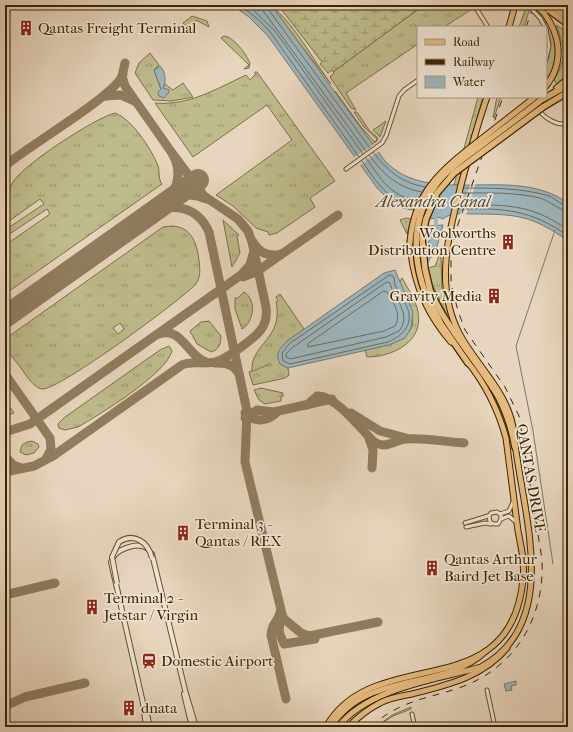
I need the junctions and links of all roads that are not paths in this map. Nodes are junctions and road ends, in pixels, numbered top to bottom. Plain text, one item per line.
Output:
1 (474, 5) edge
2 (515, 5) edge
3 (528, 5) edge
4 (535, 5) edge
5 (542, 5) edge
6 (545, 11) edge
7 (568, 17) edge
8 (568, 24) edge
9 (487, 26) edge
10 (509, 26) edge
11 (546, 26) edge
12 (547, 34) edge
13 (547, 55) edge
14 (568, 79) edge
15 (417, 81) edge
16 (547, 84) edge
17 (568, 85) edge
18 (568, 93) edge
19 (547, 96) edge
20 (547, 96) edge
21 (487, 98) edge
22 (534, 98) edge
23 (535, 98) edge
24 (544, 98) edge
25 (568, 123) edge
26 (346, 169) dead end
27 (425, 292) junction
28 (468, 363) joint
29 (515, 447) junction
30 (513, 493) junction
31 (490, 514) junction
32 (500, 514) junction
33 (501, 519) junction
34 (492, 524) junction
35 (518, 530) junction
36 (508, 648) junction
37 (489, 649) junction
38 (487, 690) dead end
39 (412, 714) dead end
40 (146, 727) edge
41 (150, 727) edge
42 (192, 727) edge
43 (196, 727) edge
44 (326, 727) edge
45 (331, 727) edge
46 (338, 727) edge
47 (348, 727) edge
48 (415, 727) edge
49 (495, 727) edge

1 - 9 street
2 - 10 main road
3 - 6 street, bridge
4 - 6 main road, bridge
5 - 6 highway
6 - 7 highway
6 - 8 highway
6 - 11 street
6 - 16 main road
12 - 13 street
14 - 19 highway
15 - 26 street
17 - 20 highway
18 - 27 highway, QANTAS DRIVE, bridge
21 - 29 main road
22 - 27 main road, bridge
23 - 25 street
24 - 27 highway, QANTAS DRIVE, bridge
27 - 28 highway, QANTAS DRIVE
27 - 29 highway, QANTAS DRIVE
28 - 30 main road, QANTAS DRIVE
29 - 36 main road, QANTAS DRIVE
30 - 32 street
30 - 35 main road, QANTAS DRIVE
31 - 32 street
31 - 34 street
31 - 34 street
32 - 33 street
33 - 34 street
33 - 35 street
35 - 37 main road, QANTAS DRIVE
36 - 46 main road
36 - 47 main road, QANTAS DRIVE
37 - 44 main road
37 - 45 main road
38 - 49 street
39 - 48 street
40 - 43 street
41 - 42 street, bridge

